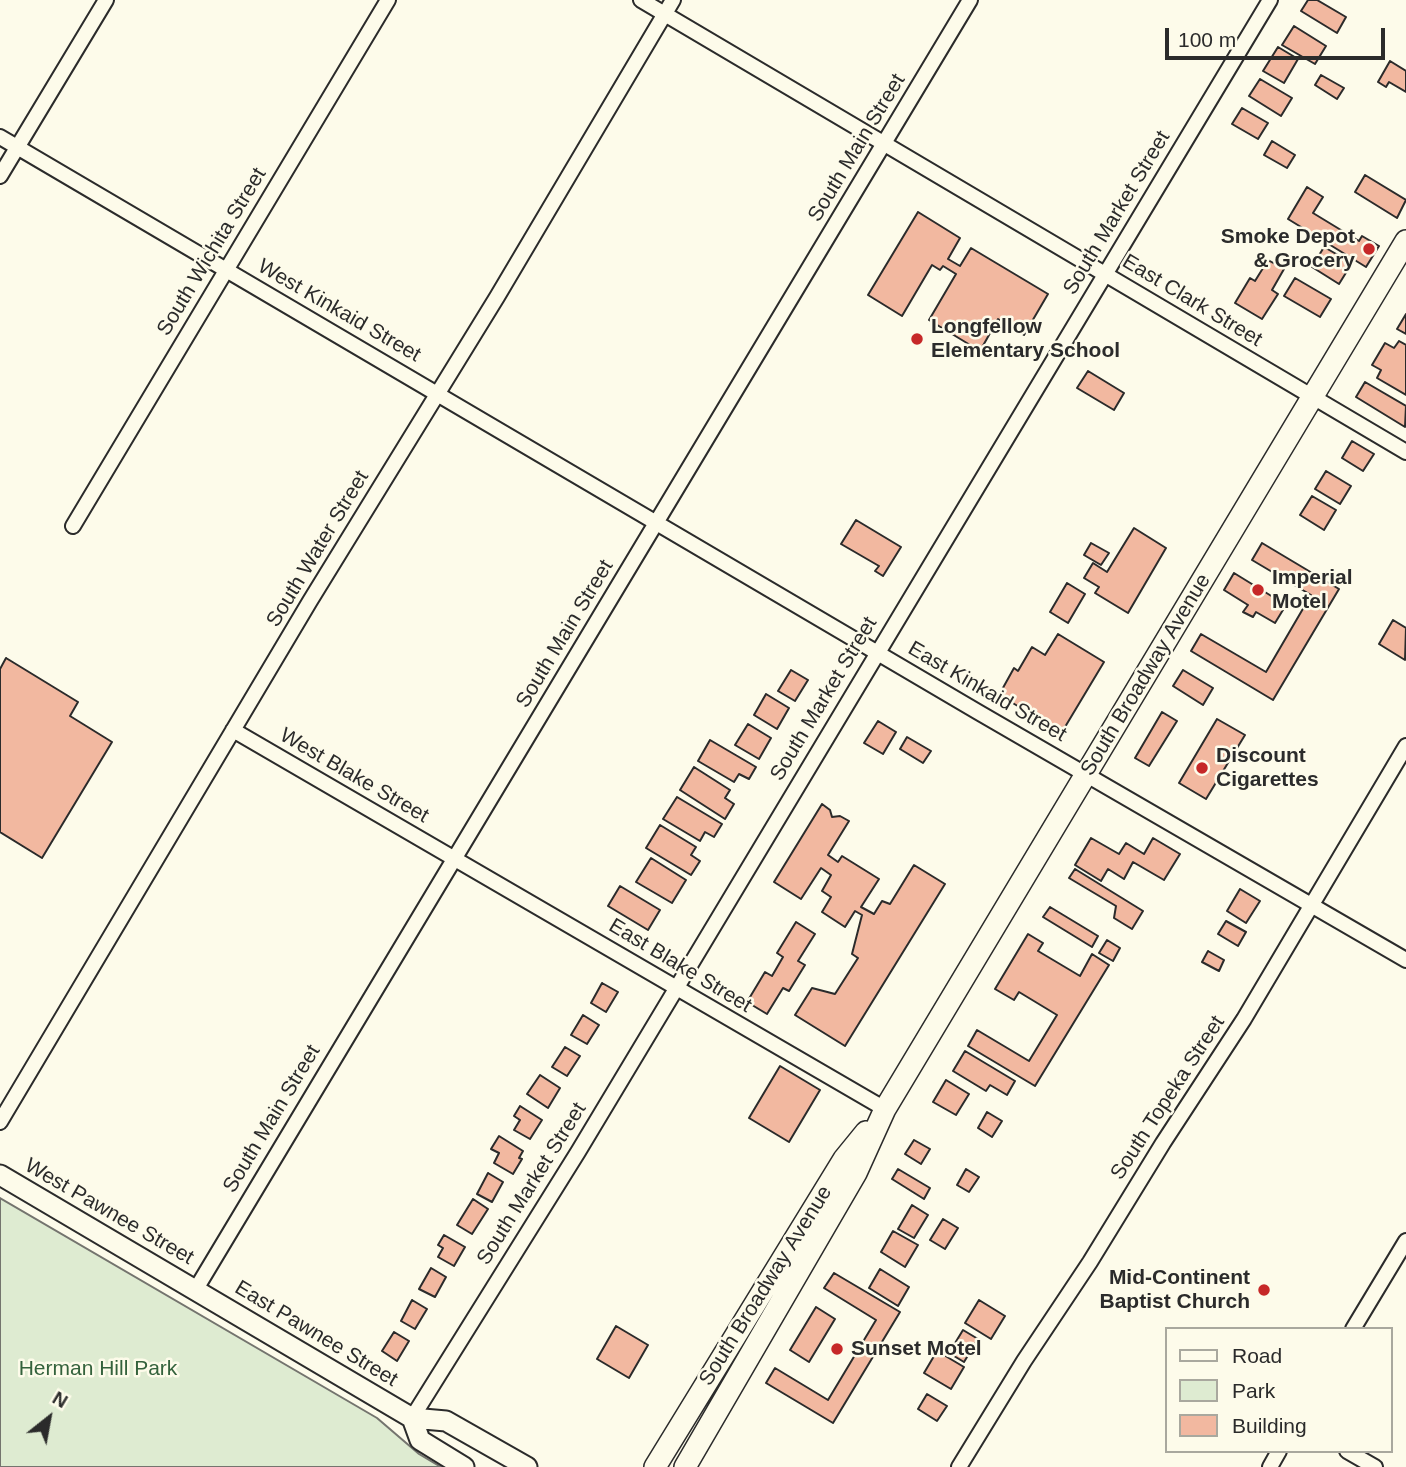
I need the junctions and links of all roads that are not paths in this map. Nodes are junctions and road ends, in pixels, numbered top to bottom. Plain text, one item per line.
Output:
1 (106, 0) edge
2 (388, 0) edge
3 (641, 0) edge
4 (673, 0) edge
5 (970, 0) edge
6 (1269, 0) edge
7 (664, 14) junction
8 (0, 137) edge
9 (885, 143) junction
10 (18, 147) junction
11 (0, 176) edge
12 (1406, 241) edge
13 (226, 269) junction
14 (1105, 274) junction
15 (438, 393) junction
16 (1312, 398) junction
17 (1406, 452) edge
18 (657, 522) junction
19 (73, 526) dead end
20 (877, 652) junction
21 (233, 730) junction
22 (1406, 747) edge
23 (1087, 774) junction
24 (454, 858) junction
25 (1312, 905) junction
26 (1406, 960) edge
27 (676, 987) junction
28 (885, 1109) junction
29 (0, 1122) edge
30 (0, 1175) edge
31 (1406, 1241) edge
32 (196, 1289) junction
33 (1354, 1327) edge
34 (412, 1418) junction
35 (1350, 1453) edge
36 (464, 1467) edge
37 (527, 1467) edge
38 (655, 1467) edge
39 (685, 1467) edge
40 (959, 1467) edge
41 (1375, 1467) edge

1 - 10 street
2 - 13 street, South Wichita Street
3 - 7 street, East Clark Street
4 - 7 street, South Water Street
5 - 9 street, South Main Street
6 - 14 street, South Market Street
7 - 9 street, East Clark Street
7 - 15 street, South Water Street
8 - 10 street, West Kinkaid Street
9 - 14 street, East Clark Street
9 - 18 street, South Main Street
10 - 11 street
10 - 13 street, West Kinkaid Street
12 - 16 main road, South Broadway Avenue
13 - 15 street, West Kinkaid Street
13 - 19 street, South Wichita Street
14 - 16 street, East Clark Street
14 - 20 street, South Market Street
15 - 18 street, West Kinkaid Street
15 - 21 street, South Water Street
16 - 17 street, East Clark Street
16 - 23 main road, South Broadway Avenue
18 - 20 street, East Kinkaid Street
18 - 24 street, South Main Street
20 - 23 street, East Kinkaid Street
20 - 27 street, South Market Street
21 - 24 street, West Blake Street
21 - 29 street, South Water Street
22 - 25 street, South Topeka Street
23 - 25 street, East Kinkaid Street
23 - 28 main road, South Broadway Avenue
24 - 27 street, East Blake Street
24 - 32 street, South Main Street
25 - 26 street, East Kinkaid Street
25 - 40 street, South Topeka Street
27 - 28 street, East Blake Street
27 - 34 street, South Market Street
28 - 38 main road, South Broadway Avenue
28 - 39 main road, South Broadway Avenue
30 - 32 main road, West Pawnee Street
31 - 33 street
32 - 34 main road, East Pawnee Street
34 - 36 main road, East Pawnee Street
34 - 37 main road, East Pawnee Street
35 - 41 street

